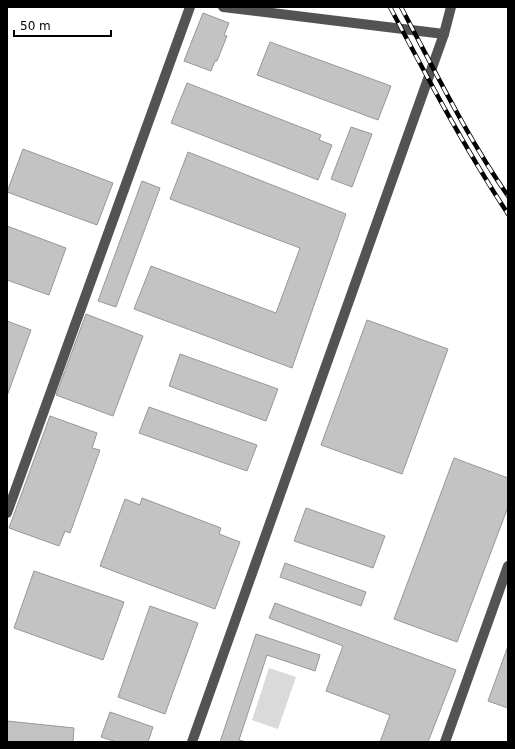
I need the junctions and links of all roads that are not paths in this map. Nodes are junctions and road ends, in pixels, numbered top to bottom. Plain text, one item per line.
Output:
1 (190, 7) edge
2 (223, 7) edge
3 (451, 7) edge
4 (444, 34) junction
5 (7, 513) edge
6 (508, 566) edge
7 (192, 742) edge
8 (445, 742) edge

1 - 5 street
2 - 4 street
3 - 4 street
4 - 7 street
6 - 8 street

